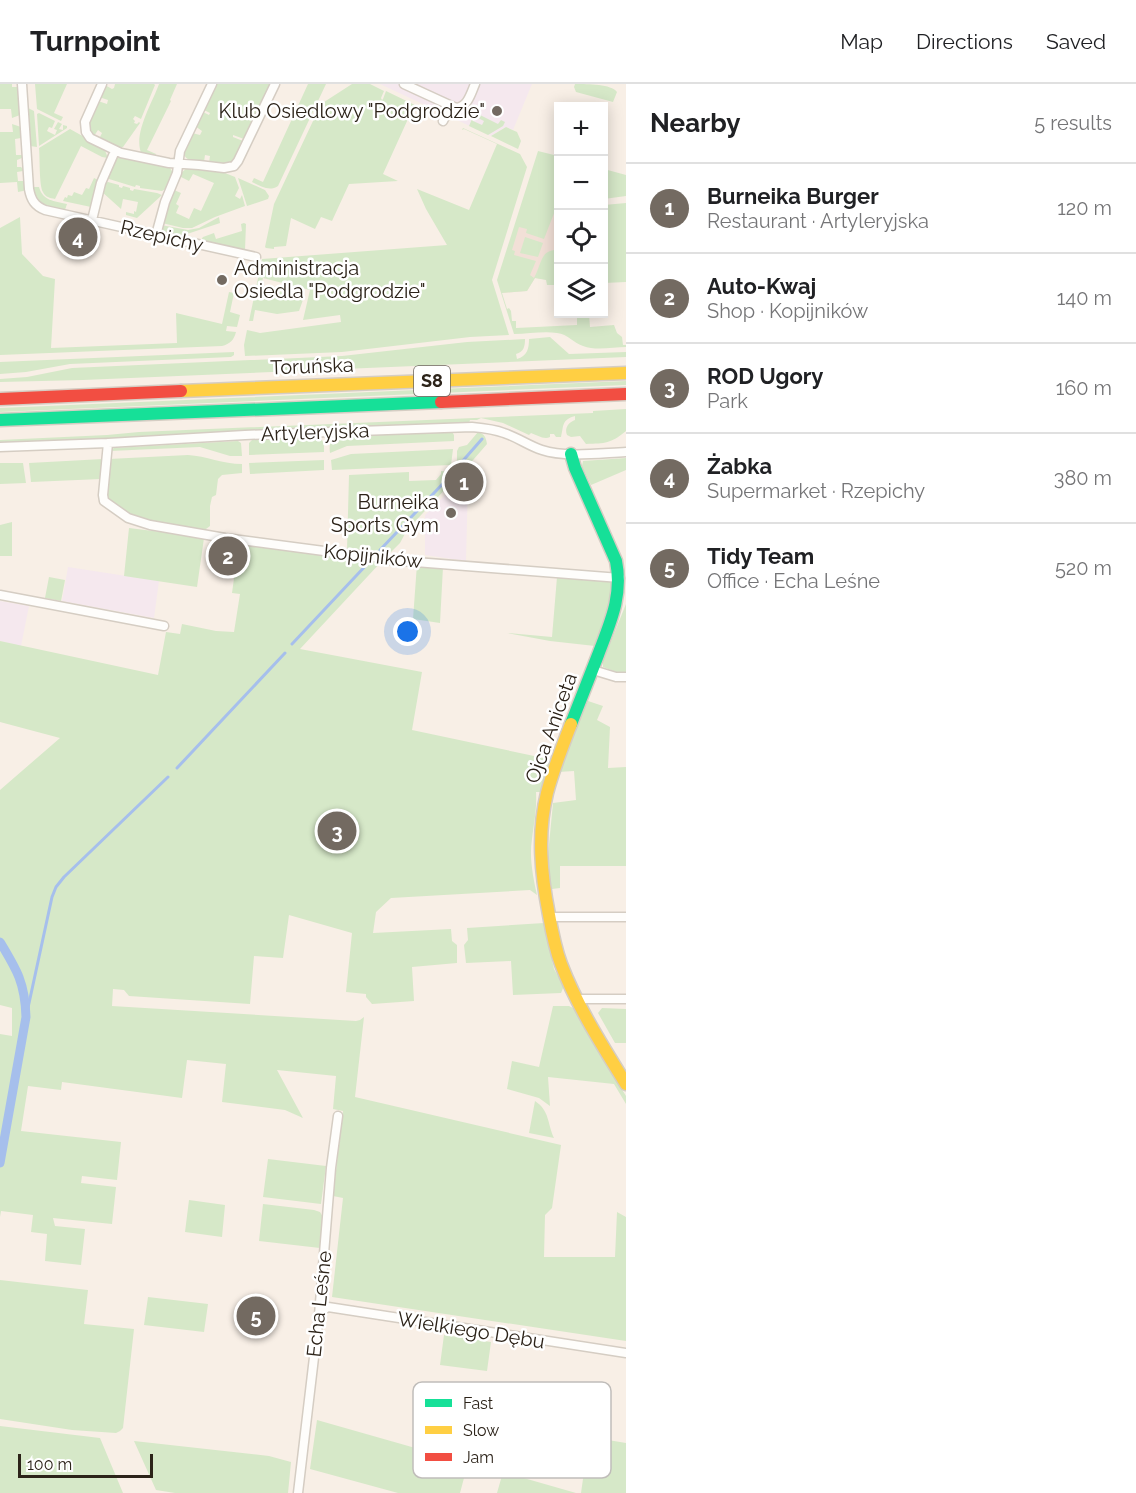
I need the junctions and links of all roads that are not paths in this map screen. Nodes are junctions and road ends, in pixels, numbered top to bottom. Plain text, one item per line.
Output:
1 (22, 84) edge
2 (102, 84) edge
3 (212, 84) edge
4 (275, 84) edge
5 (404, 84) edge
6 (475, 84) edge
7 (450, 106) junction
8 (443, 121) dead end
9 (115, 151) junction
10 (178, 164) junction
11 (92, 220) junction
12 (156, 235) junction
13 (256, 257) dead end
14 (626, 372) edge
15 (626, 394) edge
16 (0, 399) edge
17 (0, 422) edge
18 (108, 443) junction
19 (0, 447) edge
20 (626, 452) edge
21 (571, 454) junction
22 (620, 578) junction
23 (0, 595) edge
24 (164, 626) dead end
25 (593, 670) junction
26 (626, 677) edge
27 (549, 917) junction
28 (626, 917) edge
29 (578, 999) junction
30 (626, 999) edge
31 (626, 1084) edge
32 (338, 1116) dead end
33 (320, 1315) junction
34 (626, 1353) edge
35 (298, 1493) edge

1 - 11 street, Rzepichy
2 - 9 street
3 - 10 street
4 - 10 street
5 - 7 street
6 - 7 street
7 - 8 street
9 - 10 street
9 - 11 street
10 - 12 street
11 - 12 street, Rzepichy
12 - 13 street, Rzepichy
14 - 16 main road, Toruńska / S8
15 - 17 main road, Toruńska / S8
18 - 19 street, Artyleryjska
18 - 21 street, Artyleryjska
18 - 22 street, Kopijników
20 - 21 street, Artyleryjska
21 - 22 main road, Ojca Aniceta
22 - 25 main road, Ojca Aniceta
23 - 24 street
25 - 26 street
25 - 27 main road, Ojca Aniceta
27 - 28 street
27 - 29 main road, Ojca Aniceta
29 - 30 street
29 - 31 main road, Ojca Aniceta
32 - 33 street, Echa Leśne
33 - 34 street, Wielkiego Dębu
33 - 35 street, Echa Leśne

